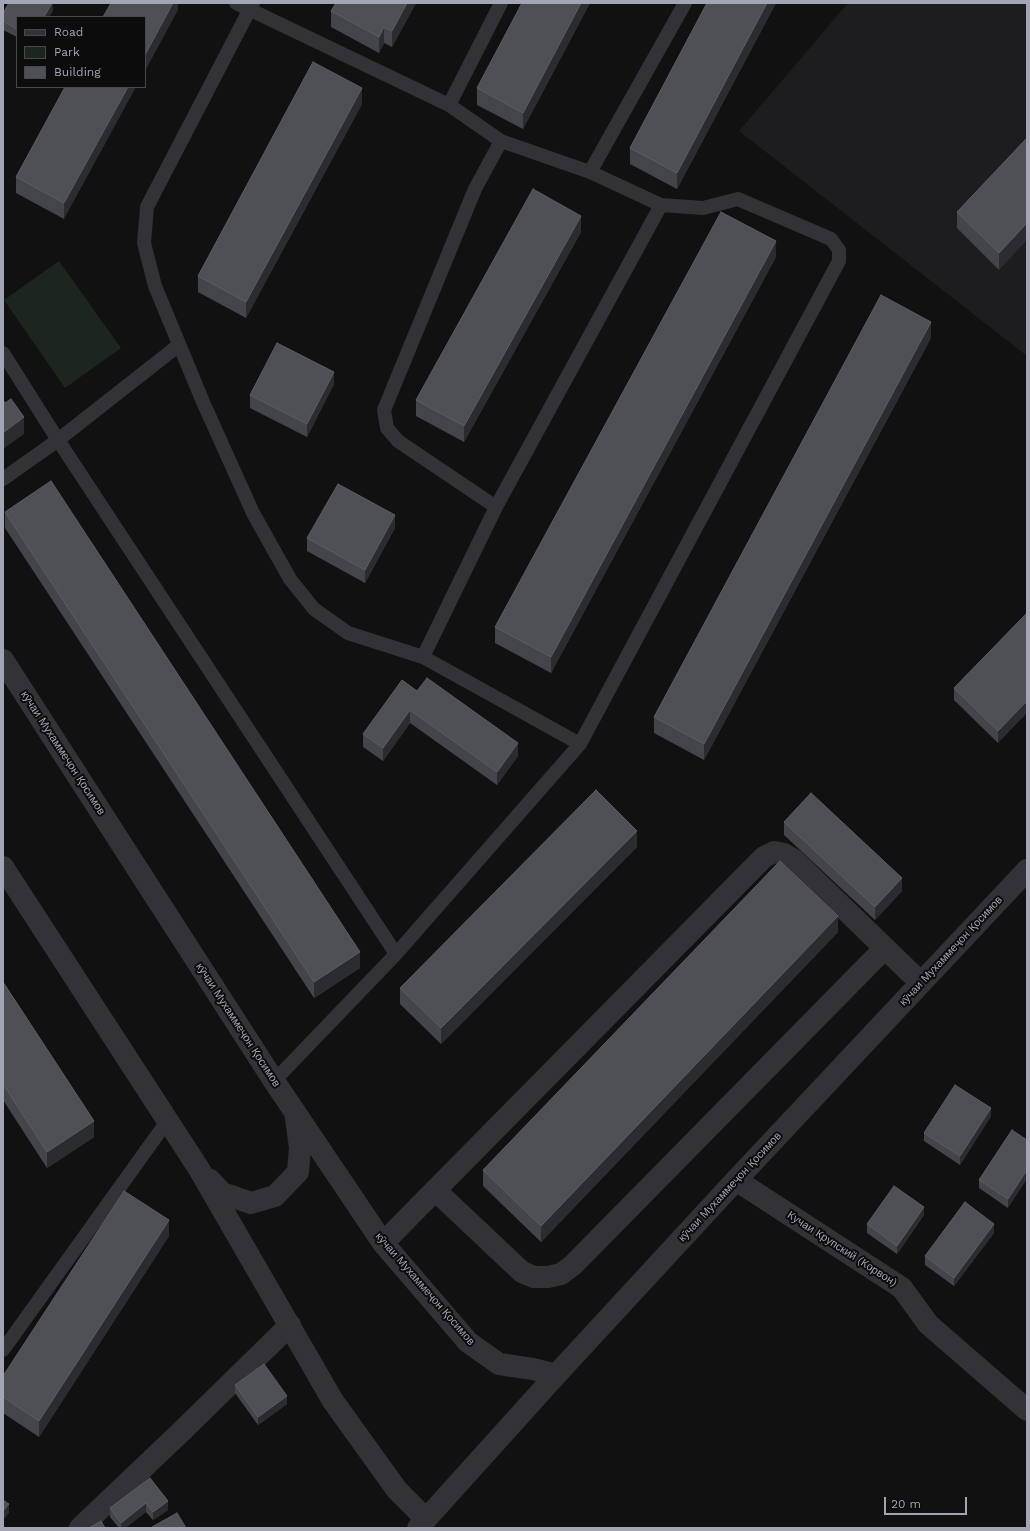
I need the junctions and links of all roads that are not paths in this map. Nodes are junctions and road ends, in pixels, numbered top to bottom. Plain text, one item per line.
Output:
1 (236, 3) edge
2 (501, 3) edge
3 (686, 3) edge
4 (251, 7) edge
5 (449, 105) junction
6 (501, 141) junction
7 (590, 172) junction
8 (661, 205) junction
9 (179, 345) junction
10 (3, 353) edge
11 (58, 440) junction
12 (3, 479) edge
13 (496, 507) junction
14 (423, 658) junction
15 (3, 660) edge
16 (580, 744) junction
17 (3, 868) edge
18 (1027, 870) edge
19 (885, 948) junction
20 (396, 954) junction
21 (921, 983) junction
22 (274, 1081) junction
23 (295, 1113) junction
24 (168, 1120) junction
25 (199, 1169) junction
26 (736, 1180) junction
27 (435, 1190) junction
28 (383, 1243) junction
29 (290, 1325) junction
30 (3, 1350) edge
31 (556, 1375) junction
32 (1027, 1410) edge
33 (422, 1524) edge
34 (80, 1528) edge

1 - 4 lane
2 - 5 lane
3 - 7 lane
4 - 5 lane
4 - 9 lane
5 - 6 lane
6 - 7 lane
6 - 13 lane
7 - 8 lane
8 - 13 lane
8 - 16 lane
9 - 11 lane
9 - 14 lane
10 - 11 lane
11 - 12 lane
11 - 20 lane
13 - 14 lane
14 - 16 lane
15 - 22 street, кӯчаи Мухаммеҷон Қосимов
16 - 20 lane
17 - 24 street
18 - 21 street, кӯчаи Мухаммеҷон Қосимов
19 - 21 street
19 - 27 street
19 - 27 street
20 - 22 lane
21 - 26 street, кӯчаи Мухаммеҷон Қосимов
22 - 23 street, кӯчаи Мухаммеҷон Қосимов
23 - 25 street
23 - 28 street, кӯчаи Мухаммеҷон Қосимов
24 - 25 street
24 - 30 lane
25 - 29 street
26 - 31 street, кӯчаи Мухаммеҷон Қосимов
26 - 32 street, Кучаи Крупский (Корвон)
27 - 28 street
28 - 31 street, кӯчаи Мухаммеҷон Қосимов
29 - 33 street
29 - 34 street
31 - 33 street

